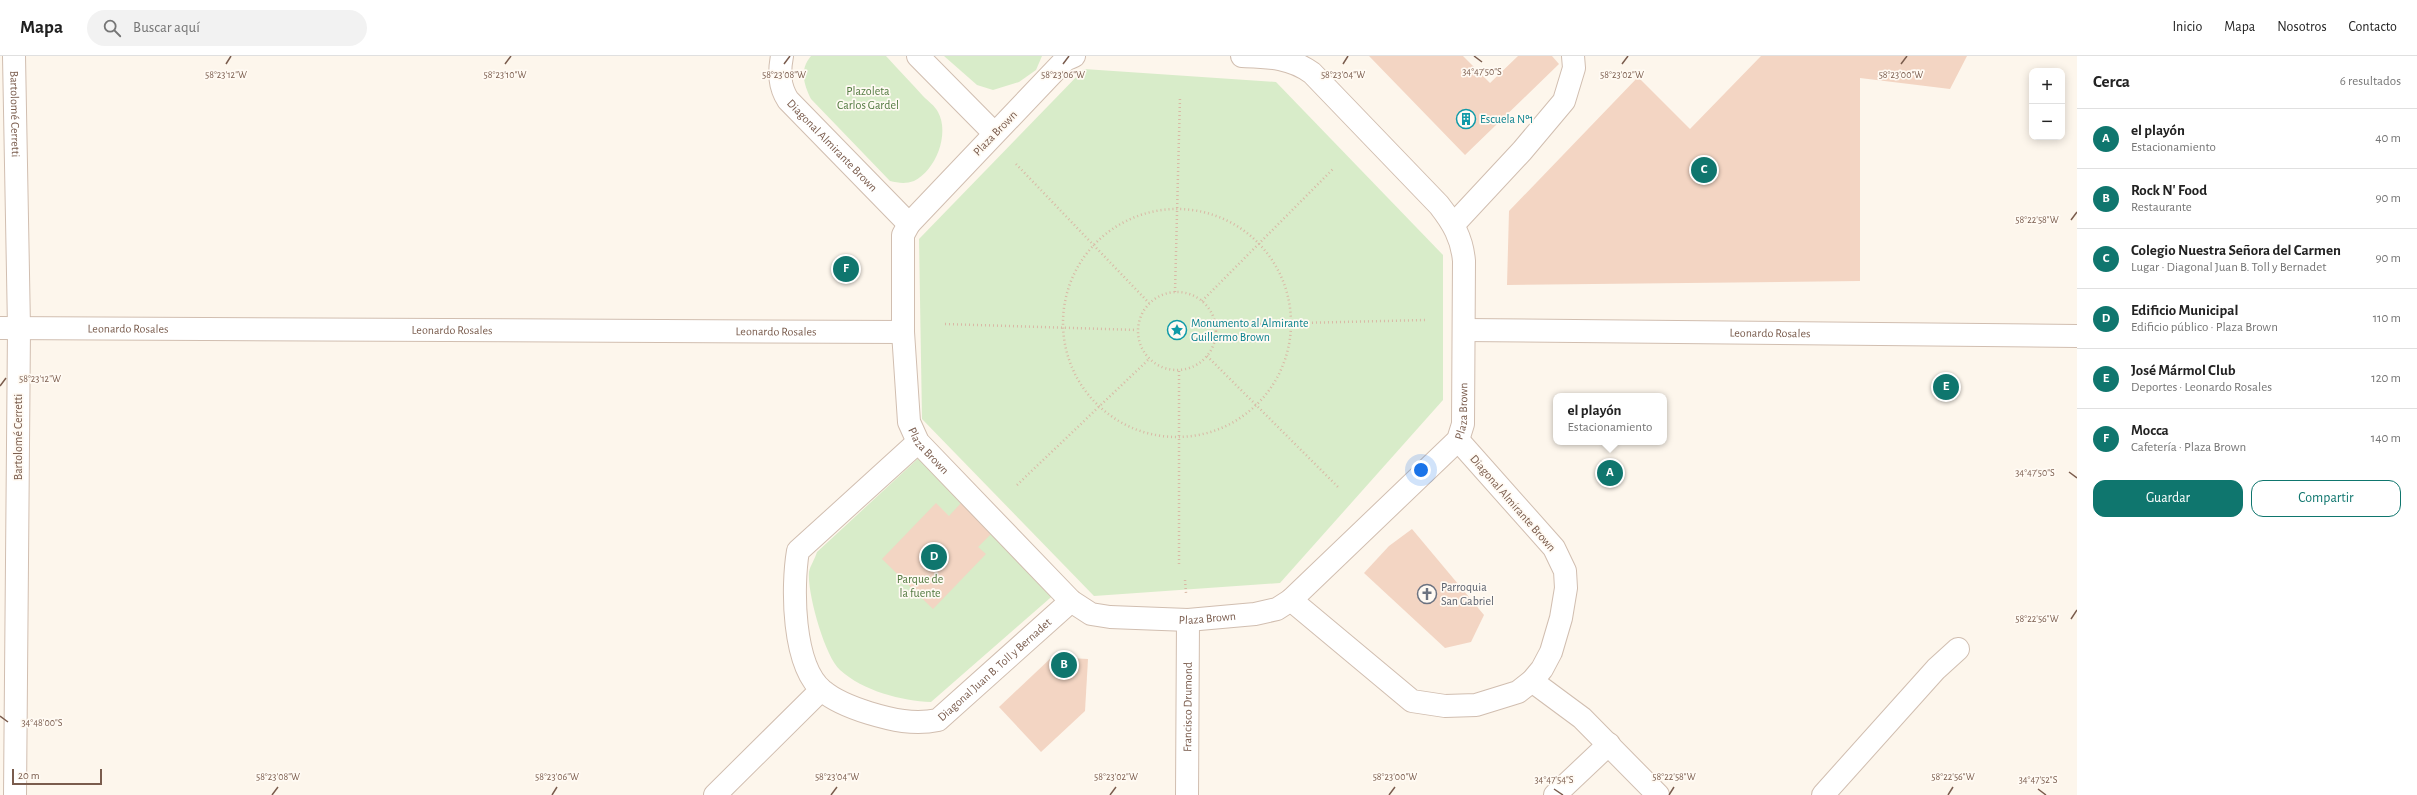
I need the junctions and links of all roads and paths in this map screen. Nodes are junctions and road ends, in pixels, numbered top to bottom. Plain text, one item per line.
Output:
1 (14, 56) edge
2 (782, 56) edge
3 (918, 56) edge
4 (1074, 56) edge
5 (1242, 56) edge
6 (1573, 56) edge
7 (1282, 57) edge
8 (1180, 97) dead end
9 (994, 133) junction
10 (1016, 164) dead end
11 (1334, 168) dead end
12 (1178, 208) junction
13 (908, 224) junction
14 (1454, 224) junction
15 (1094, 244) junction
16 (1259, 244) junction
17 (1176, 292) junction
18 (1202, 301) junction
19 (1149, 302) junction
20 (1426, 320) dead end
21 (1292, 323) junction
22 (945, 324) dead end
23 (1216, 325) junction
24 (10, 328) edge
25 (1064, 328) junction
26 (1137, 330) junction
27 (1464, 330) junction
28 (903, 332) junction
29 (2077, 336) edge
30 (1207, 356) junction
31 (1149, 359) junction
32 (1180, 371) junction
33 (1100, 406) junction
34 (1256, 406) junction
35 (1179, 437) junction
36 (1458, 440) junction
37 (918, 442) junction
38 (1017, 485) dead end
39 (1338, 487) dead end
40 (1179, 564) dead end
41 (1291, 600) junction
42 (1071, 601) junction
43 (1188, 620) junction
44 (1958, 649) dead end
45 (1532, 681) junction
46 (822, 690) junction
47 (1608, 744) junction
48 (15, 795) edge
49 (715, 795) edge
50 (1187, 795) edge
51 (1556, 795) edge
52 (1658, 795) edge
53 (1823, 795) edge

1 - 24 street, Bartolomé Cerretti
2 - 13 street, Diagonal Almirante Brown
3 - 9 street
4 - 9 street, Plaza Brown
5 - 7 street, Plaza Brown
6 - 14 street
7 - 14 street, Plaza Brown
8 - 12 path
9 - 13 street, Plaza Brown
10 - 15 path
11 - 16 path
12 - 15 path
12 - 16 path
12 - 17 path
13 - 28 street, Plaza Brown
14 - 27 street, Plaza Brown
15 - 19 path
15 - 25 path
16 - 18 path
16 - 21 path
17 - 18 path
17 - 19 path
18 - 23 path
19 - 26 path
20 - 21 path
21 - 23 path
21 - 34 path
22 - 25 path
23 - 30 path
24 - 28 street, Leonardo Rosales
24 - 48 street, Bartolomé Cerretti
25 - 26 path
25 - 33 path
26 - 31 path
27 - 29 street, Leonardo Rosales
27 - 36 street, Plaza Brown
28 - 37 street, Plaza Brown
30 - 32 path
30 - 34 path
31 - 32 path
31 - 33 path
32 - 35 path
33 - 35 path
33 - 38 path
34 - 35 path
34 - 39 path
35 - 40 path
36 - 41 street, Plaza Brown
36 - 45 street, Diagonal Almirante Brown
37 - 42 street, Plaza Brown
37 - 46 street, Diagonal Juan B. Toll y Bernadet
41 - 43 street, Plaza Brown
41 - 45 street, Diagonal Almirante Brown
42 - 43 street, Plaza Brown
42 - 46 street, Diagonal Juan B. Toll y Bernadet
43 - 50 street, Francisco Drumond
44 - 53 street
45 - 47 street
46 - 49 street
47 - 51 street
47 - 52 street

